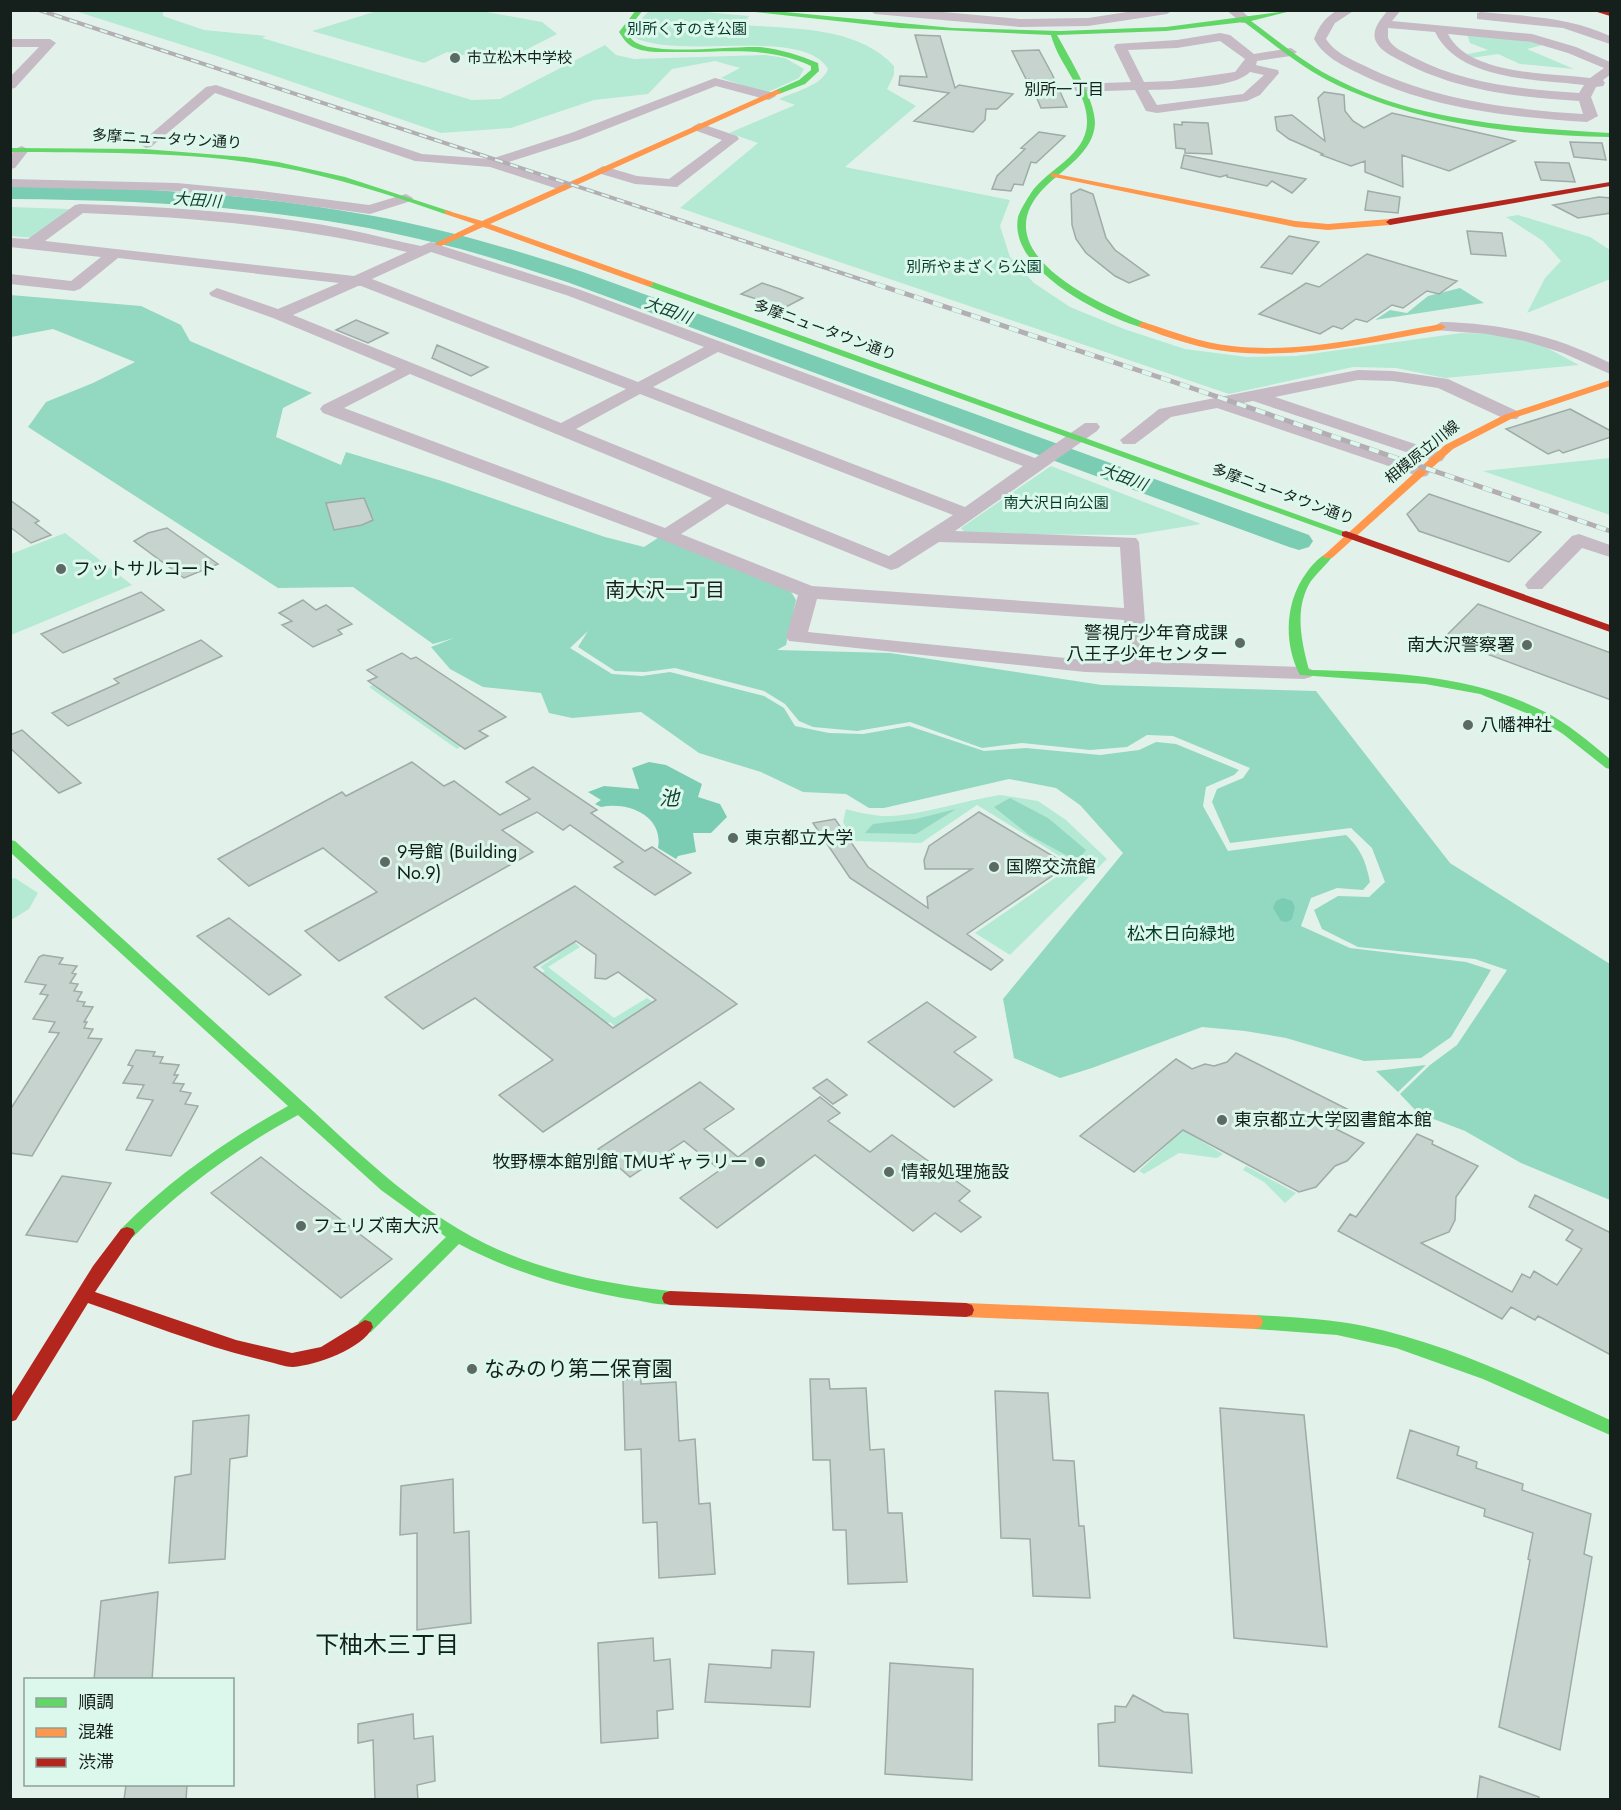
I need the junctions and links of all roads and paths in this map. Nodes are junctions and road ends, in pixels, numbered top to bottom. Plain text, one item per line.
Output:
1 (640, 10) edge
2 (740, 10) edge
3 (875, 10) edge
4 (1050, 10) edge
5 (1167, 10) edge
6 (1232, 10) edge
7 (1292, 10) edge
8 (1349, 10) edge
9 (1395, 10) edge
10 (1596, 10) edge
11 (929, 13) edge
12 (1113, 14) edge
13 (1611, 14) edge
14 (981, 15) edge
15 (1473, 15) dead end
16 (864, 16) edge
17 (1539, 16) edge
18 (1246, 20) junction
19 (1061, 23) junction
20 (1384, 24) junction
21 (1439, 29) junction
22 (1054, 36) junction
23 (1532, 38) junction
24 (11, 39) edge
25 (1611, 40) edge
26 (1291, 52) junction
27 (1462, 57) junction
28 (1249, 62) junction
29 (1417, 65) junction
30 (1611, 68) edge
31 (1369, 74) junction
32 (1332, 80) junction
33 (1591, 82) junction
34 (10, 85) edge
35 (1611, 85) edge
36 (1140, 87) junction
37 (1078, 88) junction
38 (769, 96) junction
39 (1584, 97) junction
40 (699, 127) junction
41 (1611, 135) edge
42 (146, 144) junction
43 (14, 148) edge
44 (515, 155) junction
45 (492, 163) junction
46 (10, 165) edge
47 (603, 170) junction
48 (1054, 175) junction
49 (584, 178) junction
50 (10, 183) edge
51 (1611, 184) edge
52 (564, 187) junction
53 (406, 198) junction
54 (497, 217) junction
55 (482, 224) junction
56 (10, 242) edge
57 (32, 244) junction
58 (430, 247) junction
59 (115, 253) junction
60 (256, 268) junction
61 (10, 279) edge
62 (356, 280) junction
63 (279, 315) junction
64 (1441, 327) junction
65 (717, 346) junction
66 (1611, 359) edge
67 (408, 369) junction
68 (1611, 369) edge
69 (1611, 383) edge
70 (638, 389) junction
71 (990, 391) dead end
72 (1253, 395) junction
73 (1218, 402) junction
74 (1511, 415) junction
75 (560, 431) junction
76 (1087, 433) junction
77 (1135, 442) joint
78 (1436, 458) junction
79 (1041, 462) junction
80 (1421, 472) junction
81 (725, 497) junction
82 (967, 514) junction
83 (1358, 522) junction
84 (1381, 530) dead end
85 (667, 535) junction
86 (935, 536) junction
87 (1350, 536) junction
88 (1611, 551) edge
89 (891, 564) junction
90 (1535, 585) dead end
91 (809, 592) junction
92 (886, 597) junction
93 (1134, 615) junction
94 (1611, 629) edge
95 (1138, 669) junction
96 (1304, 673) junction
97 (1611, 765) edge
98 (10, 844) edge
99 (299, 1107) junction
100 (457, 1236) junction
101 (84, 1295) junction
102 (10, 1415) edge
103 (1611, 1428) edge

1 - 38 street
2 - 16 street
3 - 11 street
4 - 19 street
5 - 12 street
6 - 18 street
7 - 18 street
8 - 31 street
9 - 20 street
10 - 13 street
11 - 14 street
12 - 19 street
14 - 19 street
15 - 17 street
16 - 22 street
17 - 23 street
17 - 25 street
18 - 22 street
18 - 26 street
20 - 21 street
20 - 29 street
21 - 23 street
21 - 27 street
22 - 37 street
23 - 30 street
24 - 34 street
26 - 28 street
26 - 32 street
27 - 29 street
27 - 33 street
28 - 36 street
28 - 36 street
28 - 36 street
29 - 31 street
29 - 39 street
30 - 33 street
31 - 32 street
31 - 39 street
32 - 41 street
33 - 35 street
33 - 39 street
36 - 37 street
37 - 48 street
38 - 40 street
38 - 44 street
40 - 47 street
40 - 47 street
42 - 43 street, 多摩ニュータウン通り
42 - 45 street
42 - 54 street, 多摩ニュータウン通り
43 - 46 street
43 - 53 street, 多摩ニュータウン通り
44 - 45 street
44 - 49 street
45 - 52 street
47 - 49 street
48 - 51 street
48 - 64 street
49 - 52 street
50 - 53 street
52 - 54 street
53 - 55 street, 多摩ニュータウン通り
54 - 55 street
54 - 71 street, 多摩ニュータウン通り
55 - 58 street
55 - 76 street, 多摩ニュータウン通り
56 - 57 street
57 - 58 street
57 - 59 street
58 - 62 street
58 - 65 street
59 - 60 street
59 - 61 street
60 - 62 street
60 - 63 street
62 - 63 street
62 - 70 street
63 - 67 street
64 - 66 street
64 - 68 street
65 - 70 street
65 - 79 street
67 - 75 street
67 - 85 street
69 - 74 street, 相模原立川線
70 - 75 street
70 - 82 street
72 - 73 street
72 - 74 street
72 - 78 street
73 - 77 street
73 - 80 street
74 - 78 street, 相模原立川線
75 - 81 street
76 - 77 street, 多摩ニュータウン通り
76 - 79 street
76 - 87 street, 多摩ニュータウン通り
78 - 80 street, 相模原立川線
79 - 82 street
80 - 83 street, 相模原立川線
81 - 85 street
81 - 89 street
82 - 86 street
83 - 84 street, 多摩ニュータウン通り
83 - 87 street, 相模原立川線
85 - 91 street
86 - 89 street
86 - 93 street
87 - 94 street, 多摩ニュータウン通り
87 - 96 street, 相模原立川線
88 - 90 street
89 - 92 street
91 - 92 street
91 - 95 street
92 - 93 street
93 - 95 street
95 - 96 street
96 - 97 street
98 - 99 street
99 - 100 street
99 - 101 street
100 - 101 street
100 - 103 street
101 - 102 street

